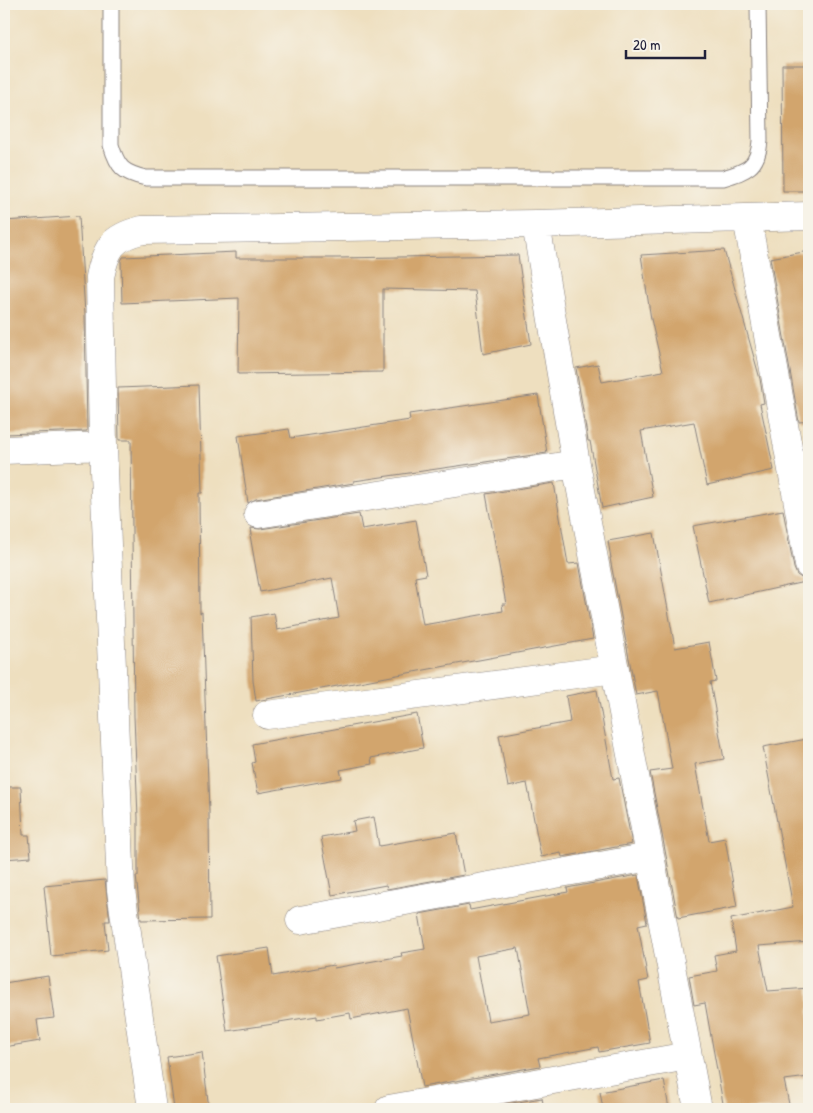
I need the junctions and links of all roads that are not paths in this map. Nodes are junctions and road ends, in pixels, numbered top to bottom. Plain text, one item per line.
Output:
1 (111, 4) edge
2 (758, 4) edge
3 (809, 216) edge
4 (747, 218) junction
5 (536, 224) junction
6 (104, 446) junction
7 (4, 450) edge
8 (576, 464) junction
9 (258, 514) dead end
10 (809, 565) edge
11 (614, 668) junction
12 (267, 715) dead end
13 (650, 856) junction
14 (300, 920) dead end
15 (688, 1056) junction
16 (152, 1109) edge
17 (389, 1109) edge
18 (698, 1109) edge

1 - 2 lane
3 - 4 street
4 - 5 street
4 - 10 street
5 - 6 street
5 - 8 street
6 - 7 street
6 - 16 street
8 - 9 street
8 - 11 street
11 - 12 street
11 - 13 street
13 - 14 street
13 - 15 street
15 - 17 street
15 - 18 street

